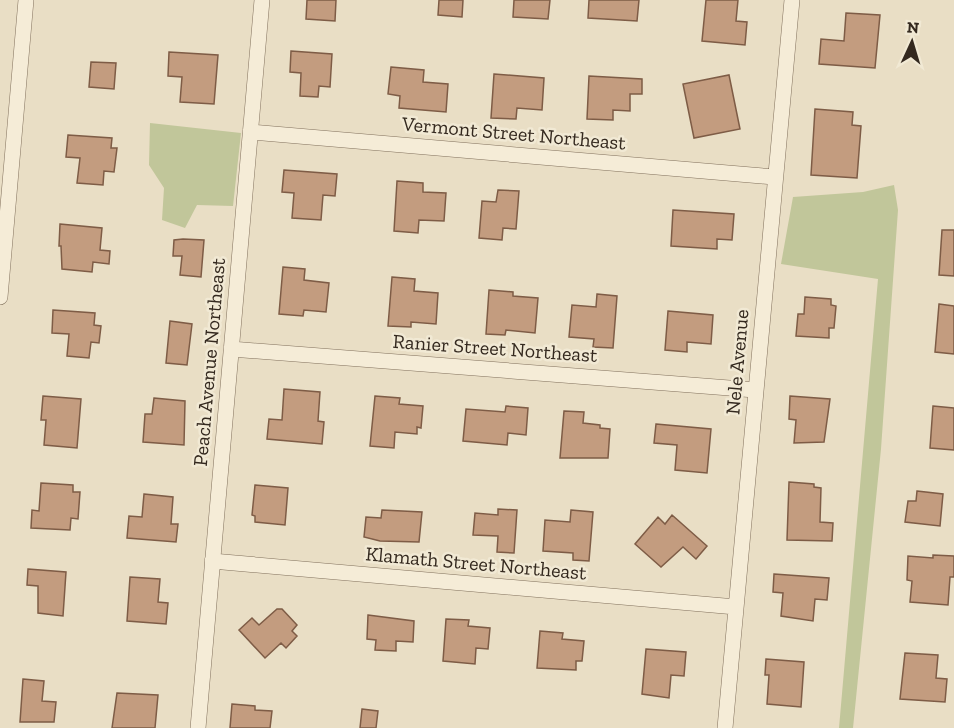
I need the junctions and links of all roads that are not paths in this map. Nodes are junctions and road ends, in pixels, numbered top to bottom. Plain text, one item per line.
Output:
1 (26, 0) edge
2 (262, 0) edge
3 (792, 0) edge
4 (250, 132) junction
5 (774, 177) junction
6 (0, 297) edge
7 (231, 349) junction
8 (755, 390) junction
9 (212, 561) junction
10 (736, 608) junction
11 (198, 728) edge
12 (725, 728) edge

1 - 6 street
2 - 4 street, Peach Avenue Northeast
3 - 5 street, Nele Avenue
4 - 5 street, Vermont Street Northeast
4 - 7 street, Peach Avenue Northeast
5 - 8 street, Nele Avenue
7 - 8 street, Ranier Street Northeast
7 - 9 street, Peach Avenue Northeast
8 - 10 street, Nele Avenue
9 - 10 street, Klamath Street Northeast
9 - 11 street, Peach Avenue Northeast
10 - 12 street, Nele Avenue

